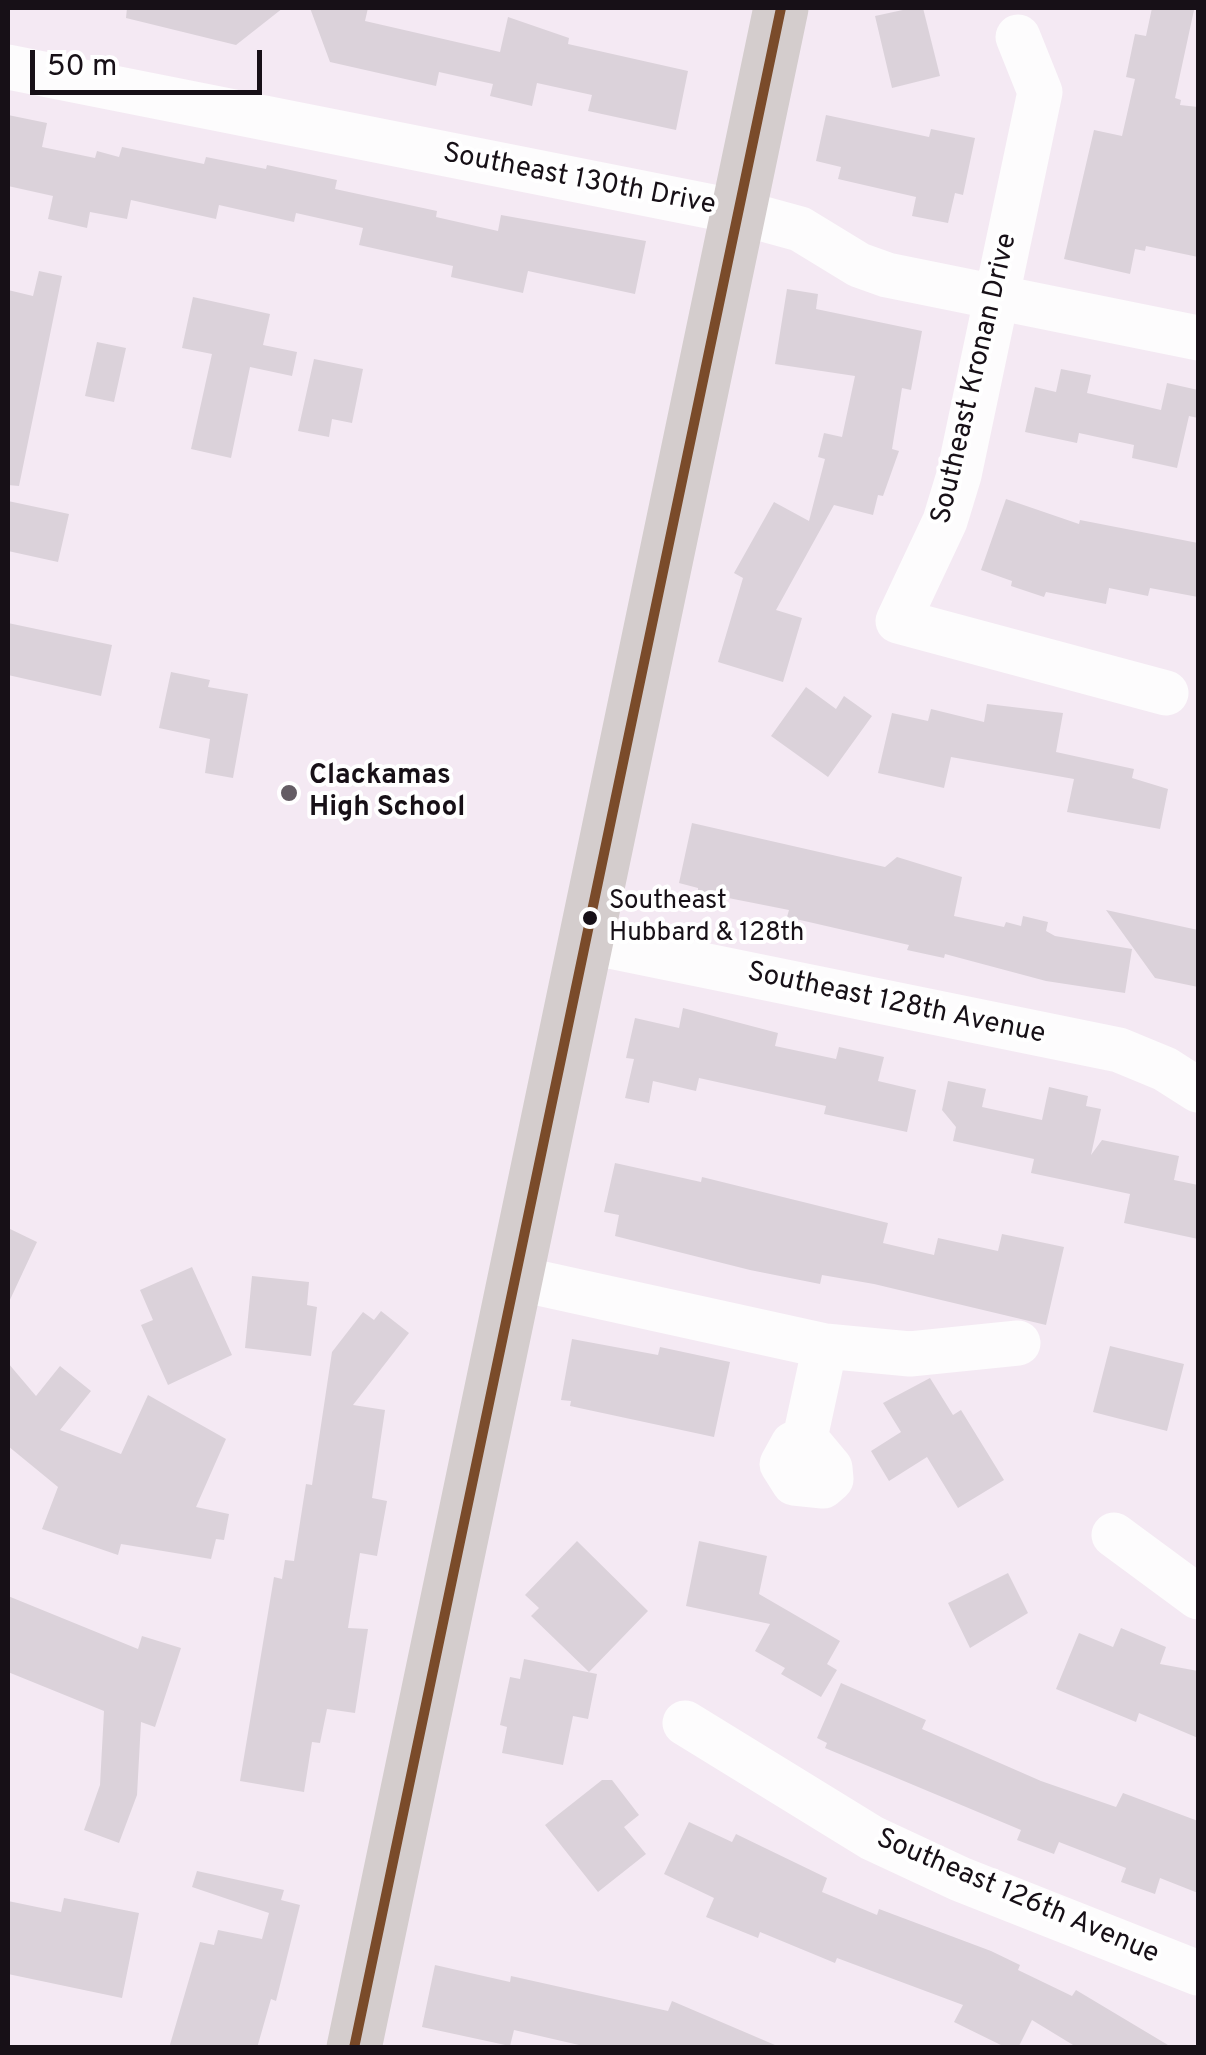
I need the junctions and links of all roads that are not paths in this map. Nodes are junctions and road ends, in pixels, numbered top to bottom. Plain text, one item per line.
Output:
1 (781, 8) edge
2 (1018, 37) dead end
3 (8, 67) edge
4 (738, 212) junction
5 (997, 296) junction
6 (1198, 338) edge
7 (1166, 693) dead end
8 (586, 942) junction
9 (1198, 1090) edge
10 (516, 1278) junction
11 (1018, 1343) dead end
12 (825, 1346) junction
13 (805, 1438) dead end
14 (1114, 1535) dead end
15 (1198, 1598) edge
16 (685, 1724) dead end
17 (1198, 1973) edge
18 (354, 2048) edge

1 - 4 main road
2 - 5 street, Southeast Kronan Drive
3 - 4 street, Southeast 130th Drive
4 - 5 street, Southeast 130th Drive
4 - 8 main road
5 - 6 street, Southeast 130th Drive
5 - 7 street, Southeast Kronan Drive
8 - 9 street, Southeast 128th Avenue
8 - 10 main road
10 - 12 street
10 - 18 main road
11 - 12 street
12 - 13 street
14 - 15 street
16 - 17 street, Southeast 126th Avenue

